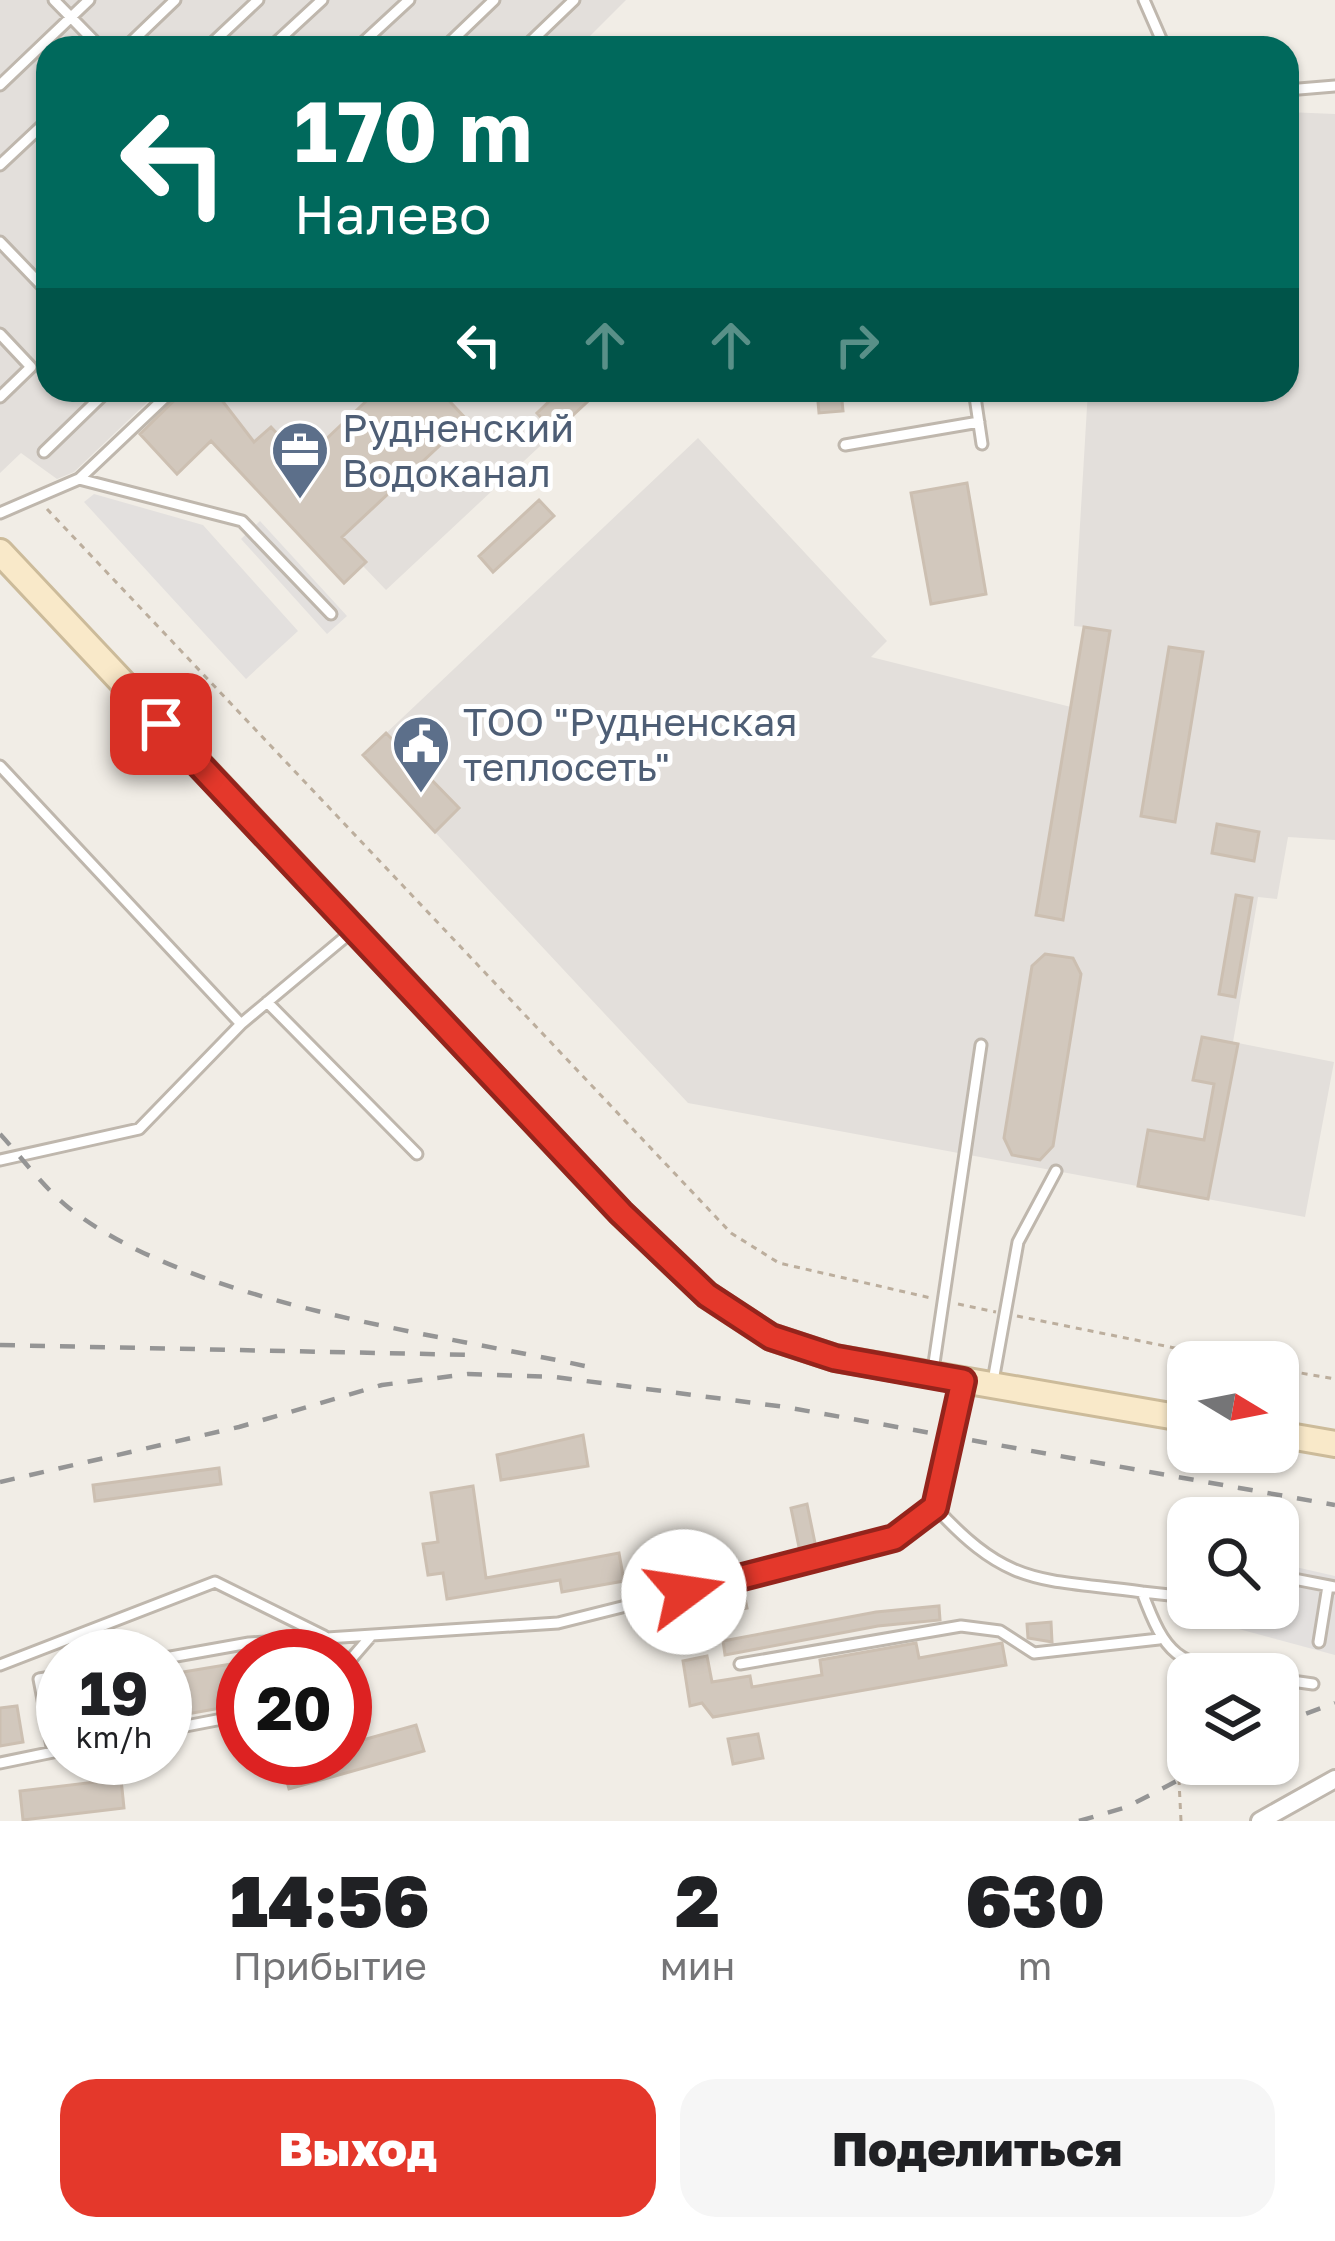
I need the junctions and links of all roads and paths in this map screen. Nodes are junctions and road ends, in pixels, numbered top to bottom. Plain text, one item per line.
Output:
1 (54, 0) edge
2 (89, 0) edge
3 (176, 0) edge
4 (258, 0) edge
5 (322, 0) edge
6 (409, 0) edge
7 (494, 0) edge
8 (574, 0) edge
9 (1144, 0) edge
10 (71, 17) junction
11 (51, 36) edge
12 (89, 36) edge
13 (138, 36) edge
14 (220, 36) edge
15 (283, 36) edge
16 (370, 36) edge
17 (456, 36) edge
18 (536, 36) edge
19 (1160, 36) edge
20 (36, 51) edge
21 (0, 85) edge
22 (1335, 86) edge
23 (1299, 89) edge
24 (36, 131) edge
25 (0, 165) edge
26 (0, 242) edge
27 (36, 280) edge
28 (0, 334) edge
29 (0, 398) edge
30 (96, 402) edge
31 (160, 402) edge
32 (976, 402) edge
33 (979, 422) junction
34 (982, 444) dead end
35 (844, 445) dead end
36 (44, 452) dead end
37 (79, 479) junction
38 (36, 497) junction
39 (0, 513) edge
40 (0, 552) edge
41 (332, 614) dead end
42 (0, 766) edge
43 (355, 929) junction
44 (267, 1002) junction
45 (241, 1024) junction
46 (981, 1045) dead end
47 (417, 1154) dead end
48 (0, 1160) edge
49 (1056, 1171) dead end
50 (944, 1301) junction
51 (1005, 1314) junction
52 (1167, 1347) edge
53 (1299, 1372) edge
54 (932, 1375) junction
55 (1335, 1378) edge
56 (963, 1381) junction
57 (993, 1386) junction
58 (1167, 1415) edge
59 (1299, 1438) edge
60 (1335, 1444) edge
61 (935, 1507) junction
62 (1299, 1580) edge
63 (1331, 1586) edge
64 (1142, 1592) junction
65 (1167, 1595) edge
66 (311, 1629) edge
67 (372, 1636) edge
68 (1159, 1639) junction
69 (1319, 1642) dead end
70 (1171, 1653) edge
71 (0, 1664) edge
72 (740, 1664) dead end
73 (1299, 1682) edge
74 (1312, 1684) dead end
75 (36, 1755) edge
76 (0, 1762) edge
77 (1335, 1779) edge
78 (1179, 1785) edge
79 (1181, 1821) edge
80 (1260, 1821) edge

1 - 10 lane
2 - 10 lane
3 - 13 lane
4 - 14 lane
5 - 15 lane
6 - 16 lane
7 - 17 lane
8 - 18 lane
9 - 19 lane
10 - 11 lane
10 - 12 lane
20 - 21 lane
22 - 23 lane
24 - 25 lane
26 - 27 lane
28 - 29 lane
30 - 36 lane
31 - 37 lane
32 - 33 lane
33 - 34 lane
33 - 35 lane
37 - 38 lane
37 - 41 lane
38 - 39 lane
38 - 50 path
40 - 43 street
42 - 45 lane
43 - 44 lane
43 - 54 street
44 - 45 lane
44 - 47 lane
45 - 48 lane
46 - 50 lane
49 - 51 lane
50 - 51 path
50 - 54 lane
51 - 52 path
51 - 57 lane
53 - 55 path
54 - 56 street
56 - 57 street
56 - 61 lane
57 - 58 street
59 - 60 street
61 - 64 lane
61 - 67 lane
62 - 63 lane
63 - 69 lane
64 - 65 lane
64 - 68 lane
66 - 71 lane
68 - 70 lane
68 - 72 lane
73 - 74 lane
75 - 76 lane
77 - 80 street
78 - 79 path

